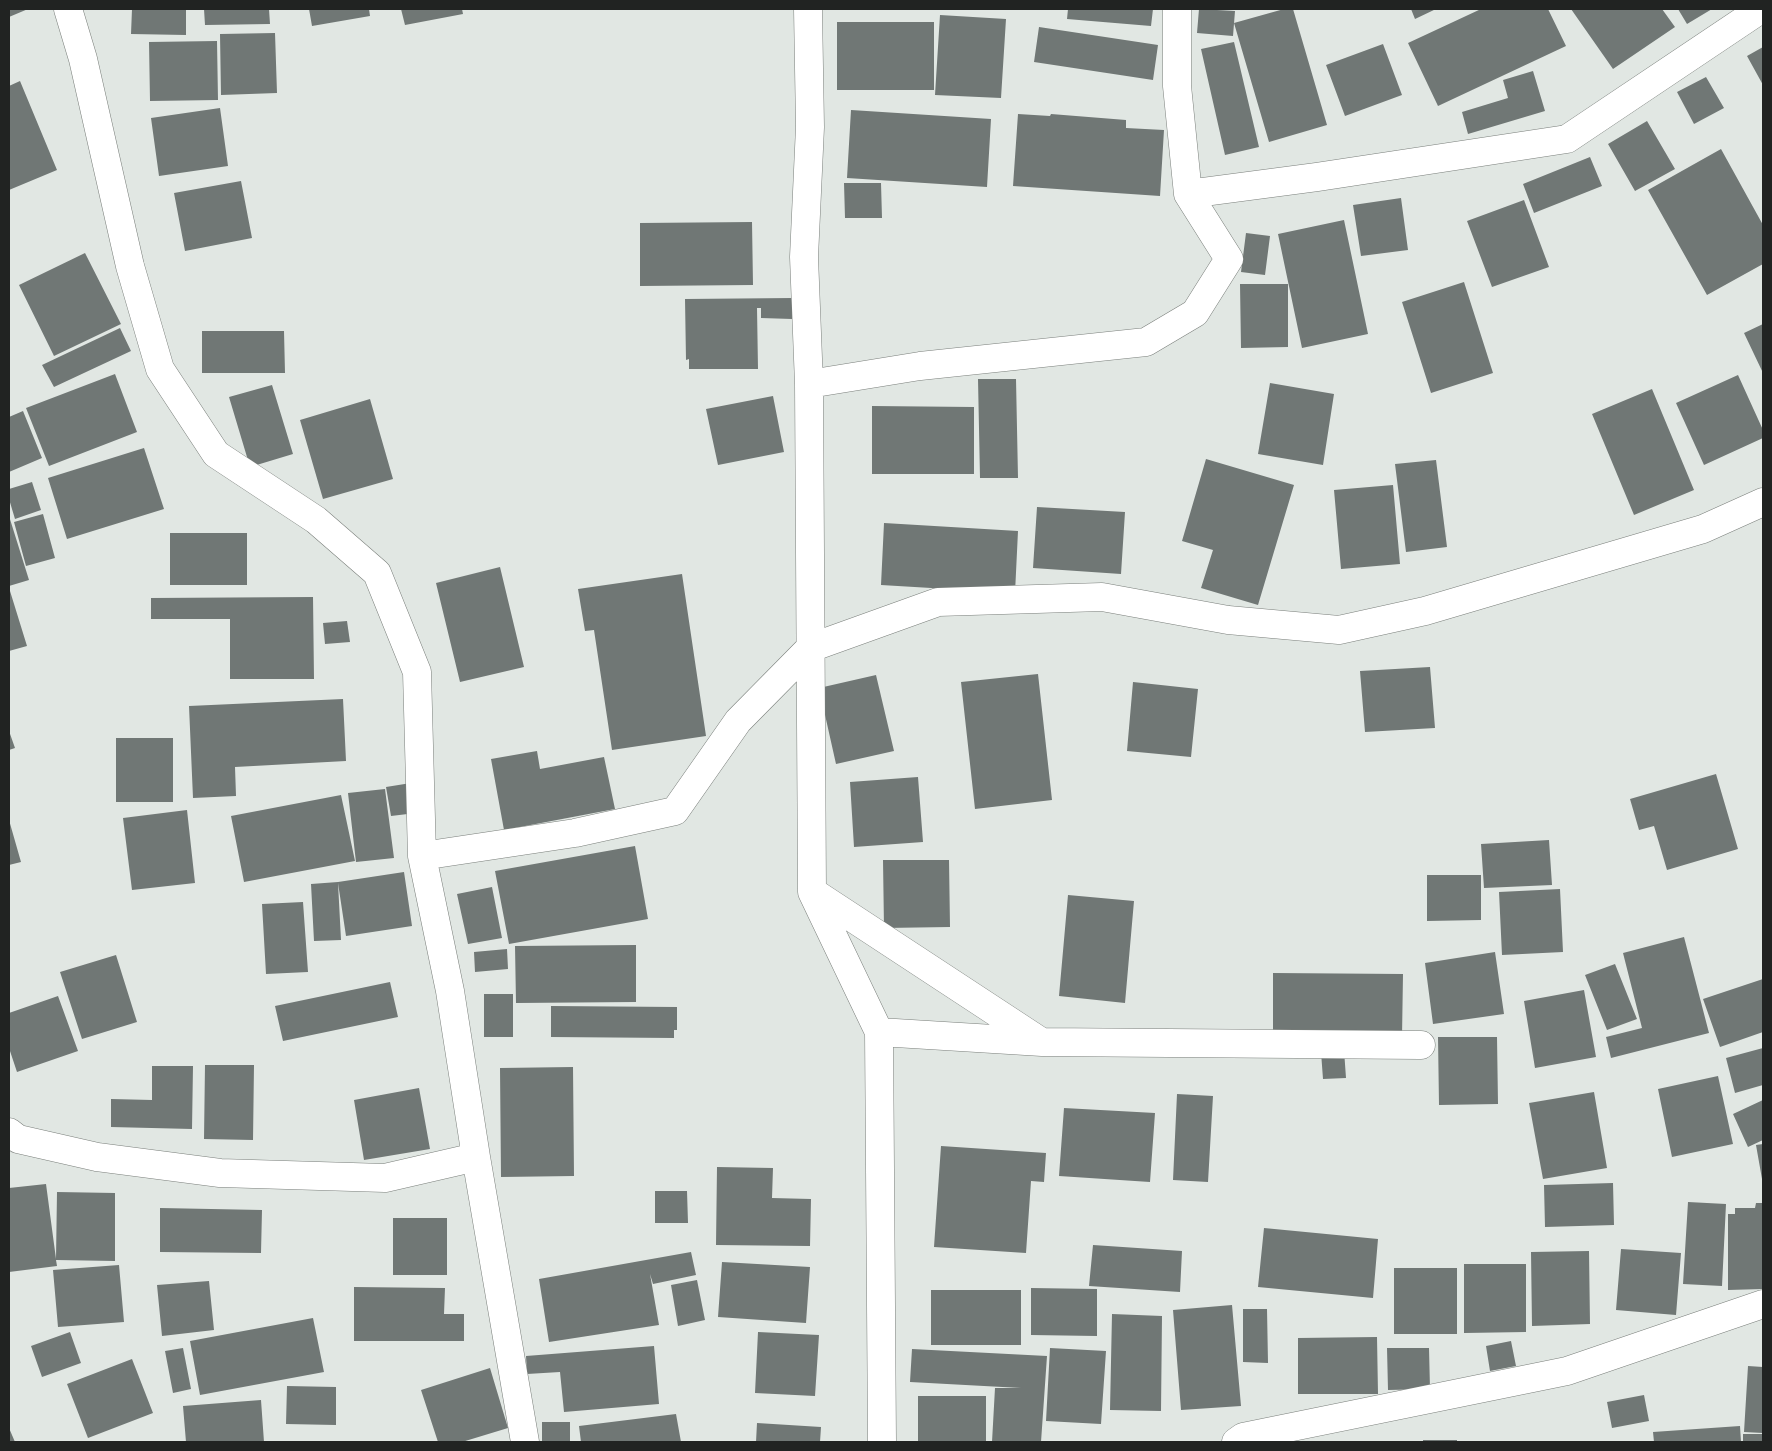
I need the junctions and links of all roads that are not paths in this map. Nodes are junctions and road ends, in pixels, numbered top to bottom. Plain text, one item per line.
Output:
1 (68, 9) edge
2 (808, 9) edge
3 (1177, 9) edge
4 (1761, 9) edge
5 (1188, 194) junction
6 (809, 384) junction
7 (1763, 502) edge
8 (810, 648) junction
9 (422, 856) junction
10 (812, 892) junction
11 (879, 1032) junction
12 (1042, 1042) junction
13 (1421, 1045) dead end
14 (9, 1132) edge
15 (476, 1157) junction
16 (1763, 1304) edge
17 (526, 1442) edge
18 (882, 1442) edge
19 (1236, 1442) edge

1 - 9 street
2 - 6 street
3 - 5 street
4 - 5 street
5 - 6 street
6 - 8 street
7 - 8 street
8 - 9 street
8 - 10 street
9 - 15 street
10 - 11 street
10 - 12 street
11 - 12 street
11 - 18 street
12 - 13 street
14 - 15 street
15 - 17 street
16 - 19 street

